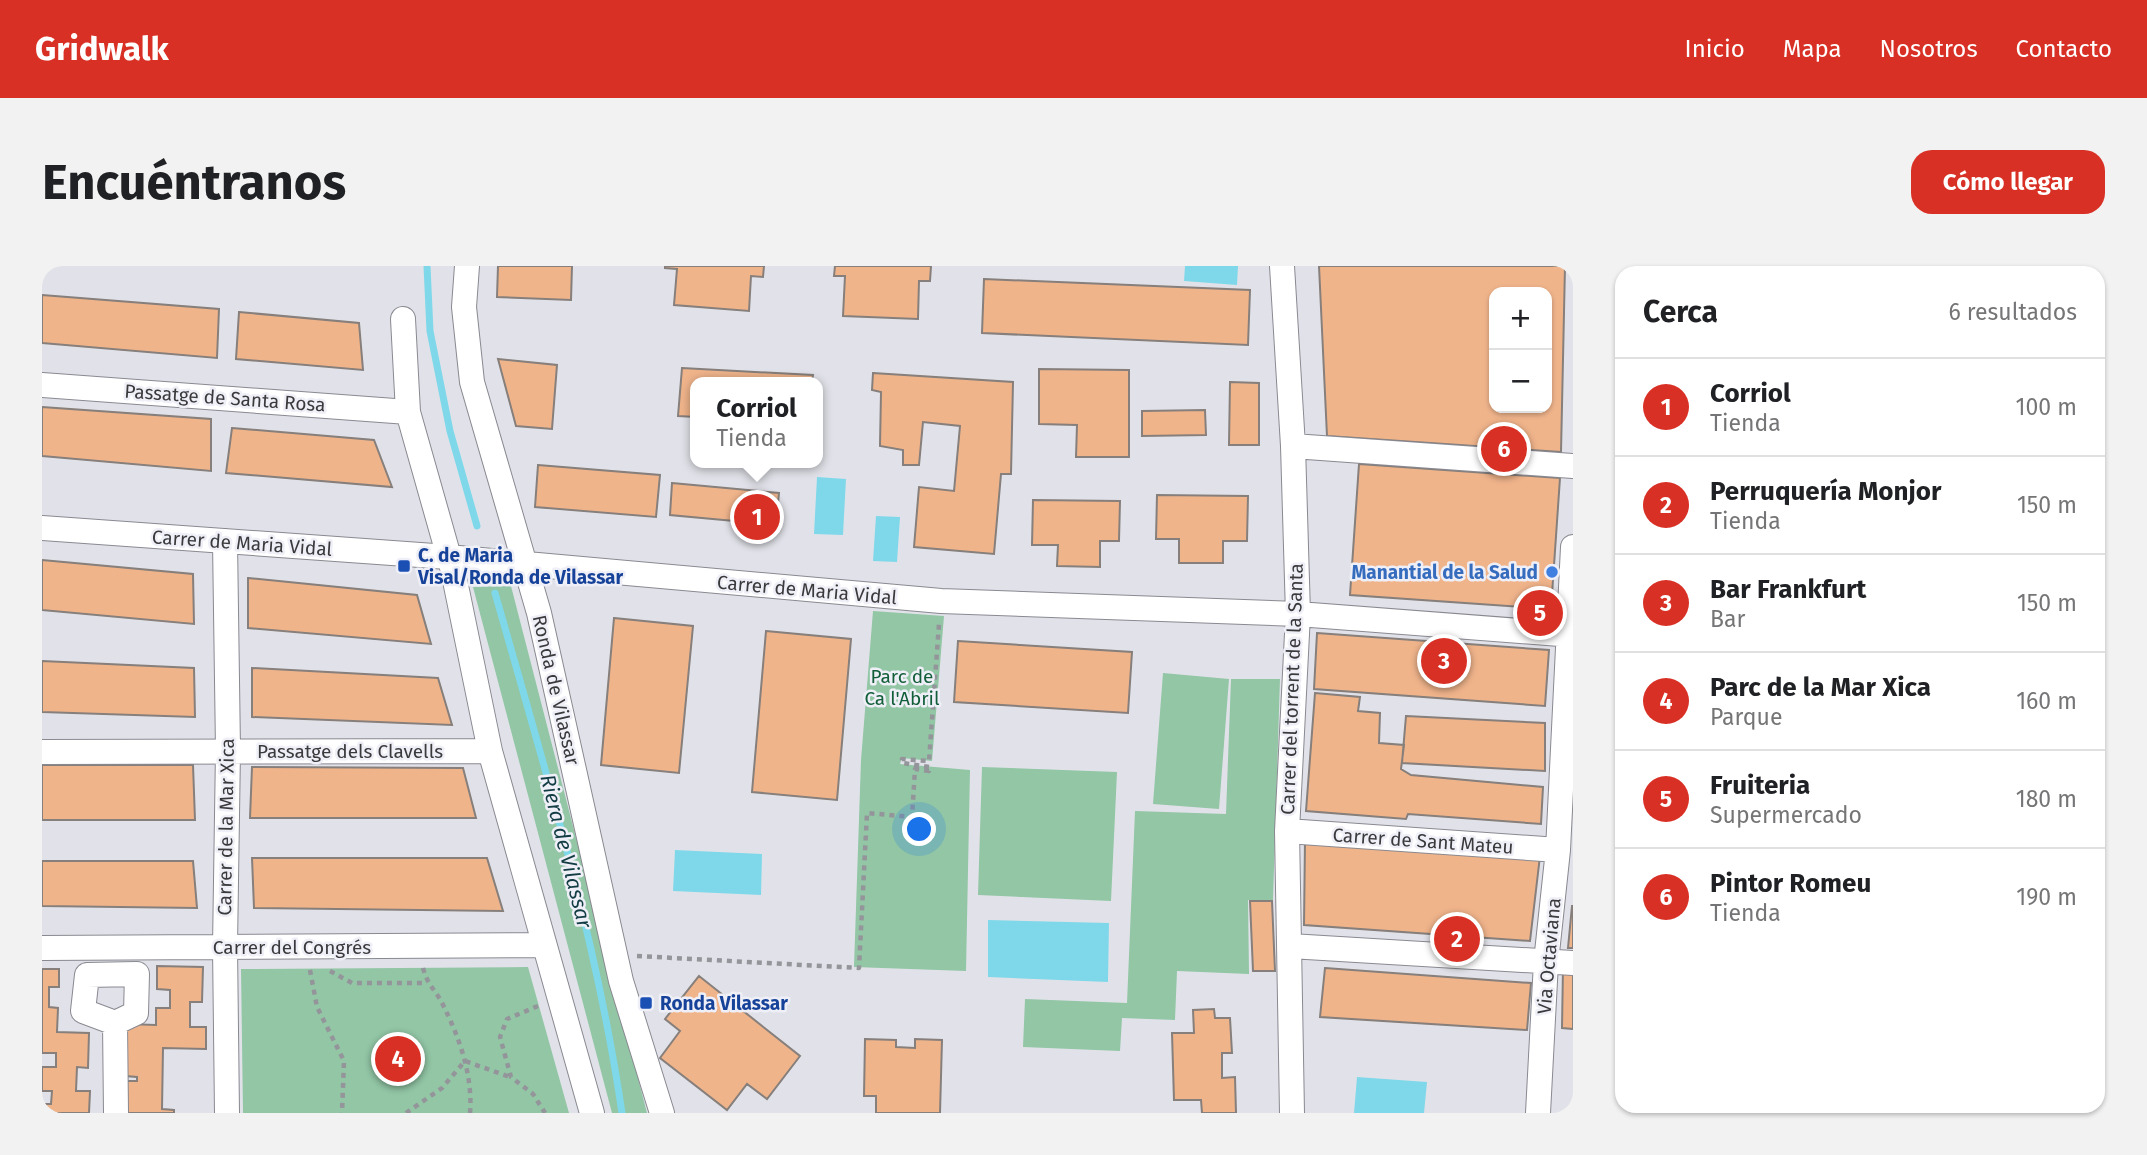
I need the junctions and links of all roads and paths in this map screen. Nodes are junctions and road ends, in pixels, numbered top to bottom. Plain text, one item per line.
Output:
1 (467, 266) edge
2 (1282, 266) edge
3 (403, 319) dead end
4 (42, 385) edge
5 (408, 412) junction
6 (1293, 446) junction
7 (1573, 466) edge
8 (42, 528) edge
9 (225, 541) junction
10 (1573, 547) edge
11 (448, 557) junction
12 (526, 564) junction
13 (941, 601) junction
14 (1298, 614) junction
15 (1571, 635) edge
16 (228, 750) junction
17 (490, 751) junction
18 (42, 752) edge
19 (1566, 821) edge
20 (1287, 831) junction
21 (1558, 850) junction
22 (543, 945) junction
23 (1290, 946) junction
24 (225, 947) junction
25 (42, 948) edge
26 (615, 955) junction
27 (1546, 962) junction
28 (1573, 963) edge
29 (310, 968) dead end
30 (325, 968) dead end
31 (423, 968) dead end
32 (427, 984) junction
33 (542, 1004) dead end
34 (115, 1023) dead end
35 (465, 1061) junction
36 (511, 1077) junction
37 (116, 1113) edge
38 (228, 1113) edge
39 (342, 1113) edge
40 (406, 1113) edge
41 (470, 1113) edge
42 (545, 1113) edge
43 (592, 1113) edge
44 (662, 1113) edge
45 (1292, 1113) edge
46 (1538, 1113) edge

1 - 12 street, Ronda de Vilassar
2 - 6 street, Carrer del torrent de la Santa
3 - 5 street
4 - 5 street, Passatge de Santa Rosa
5 - 11 street
6 - 7 street
6 - 14 street, Carrer del torrent de la Santa
8 - 9 street, Carrer de Maria Vidal
9 - 11 street, Carrer de Maria Vidal
9 - 16 street, Carrer de la Mar Xica
10 - 15 street, Via Octaviana
11 - 12 street, Carrer de Maria Vidal
11 - 17 street
12 - 13 street, Carrer de Maria Vidal
12 - 26 street, Ronda de Vilassar
13 - 14 street, Carrer de Maria Vidal
13 - 26 path
14 - 15 street, Carrer de Maria Vidal
14 - 20 street, Carrer del torrent de la Santa
15 - 19 street, Via Octaviana
16 - 17 street, Passatge dels Clavells
16 - 18 street, Passatge dels Clavells
16 - 24 street, Carrer de la Mar Xica
17 - 22 street
19 - 21 street, Via Octaviana
20 - 21 street, Carrer de Sant Mateu
20 - 23 street, Carrer del torrent de la Santa
21 - 27 street, Via Octaviana
22 - 24 street, Carrer del Congrés
22 - 43 street
23 - 27 street
23 - 45 street, Carrer del torrent de la Santa
24 - 25 street, Carrer del Congrés
24 - 38 street, Carrer de la Mar Xica
26 - 44 street, Ronda de Vilassar
27 - 28 street
27 - 46 street, Via Octaviana
29 - 39 path
30 - 32 path
31 - 32 path
32 - 35 path
33 - 36 path
34 - 37 street
35 - 36 path
35 - 40 path
35 - 41 path
36 - 42 path

